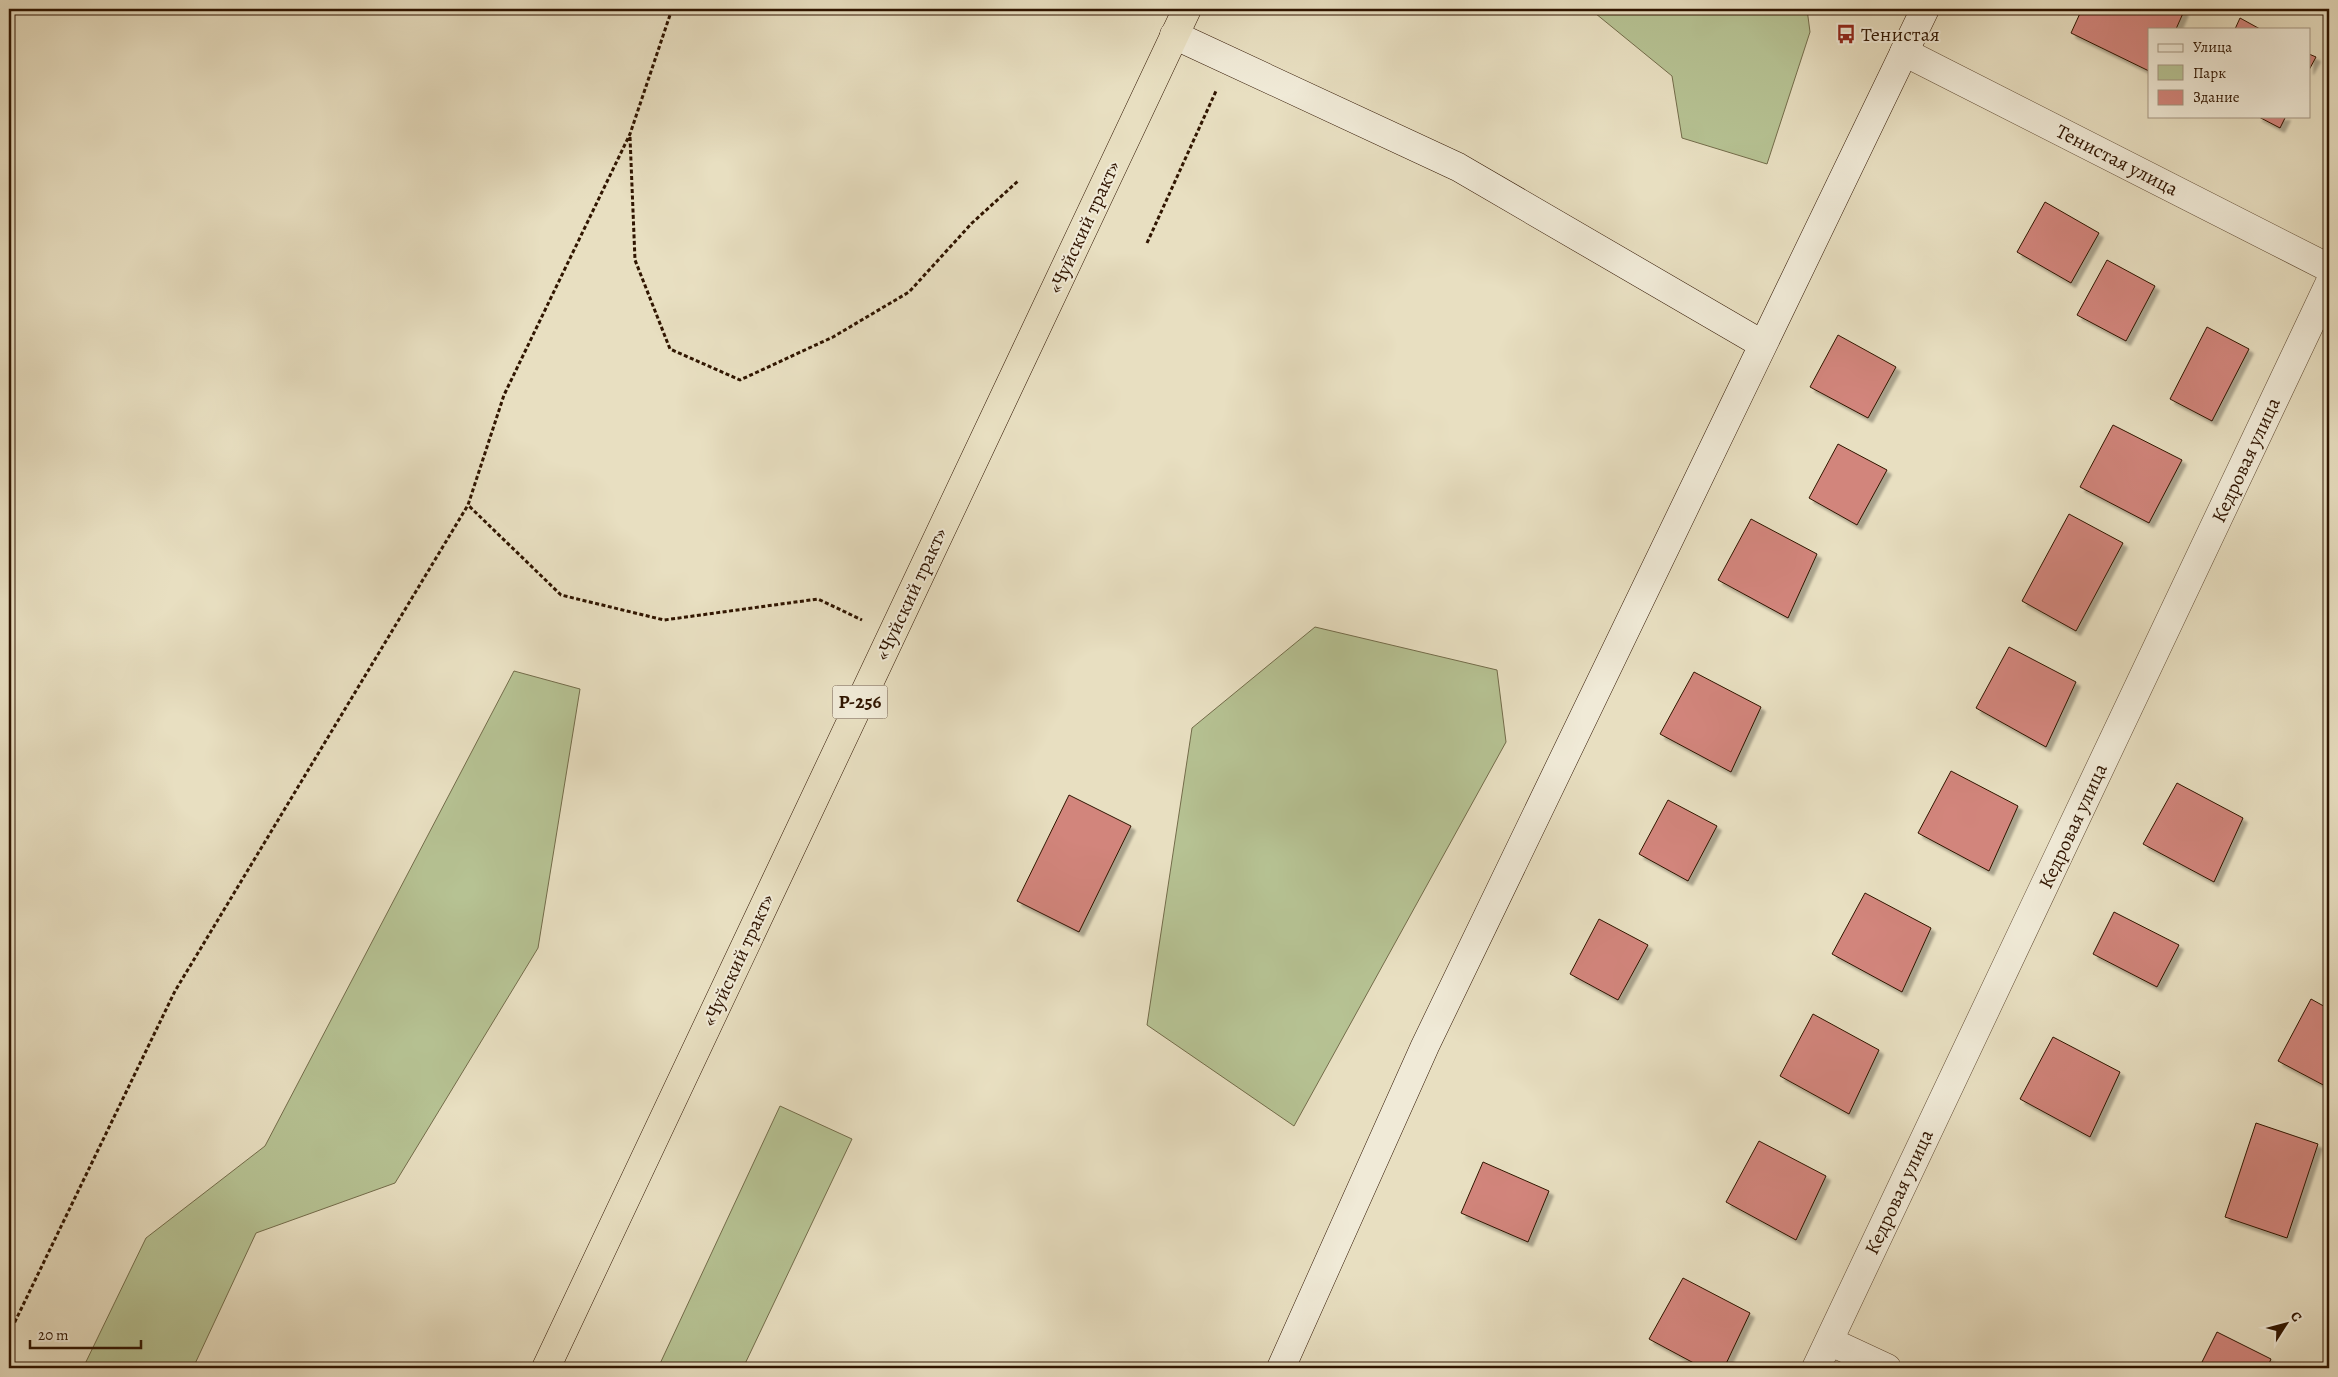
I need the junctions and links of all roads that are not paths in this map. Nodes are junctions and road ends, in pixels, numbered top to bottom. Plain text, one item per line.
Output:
1 (1187, 9) edge
2 (1925, 9) edge
3 (1174, 35) junction
4 (1904, 52) junction
5 (2329, 268) edge
6 (2329, 284) edge
7 (1762, 344) junction
8 (1829, 1341) junction
9 (546, 1368) edge
10 (1280, 1368) edge
11 (1816, 1368) edge
12 (1887, 1368) edge

1 - 3 highway, «Чуйский тракт» / Р-256
2 - 4 street
3 - 7 street
3 - 9 highway, «Чуйский тракт» / Р-256
4 - 5 street, Тенистая улица
4 - 7 street
6 - 8 street, Кедровая улица
7 - 10 street
8 - 11 street, Кедровая улица
8 - 12 street

